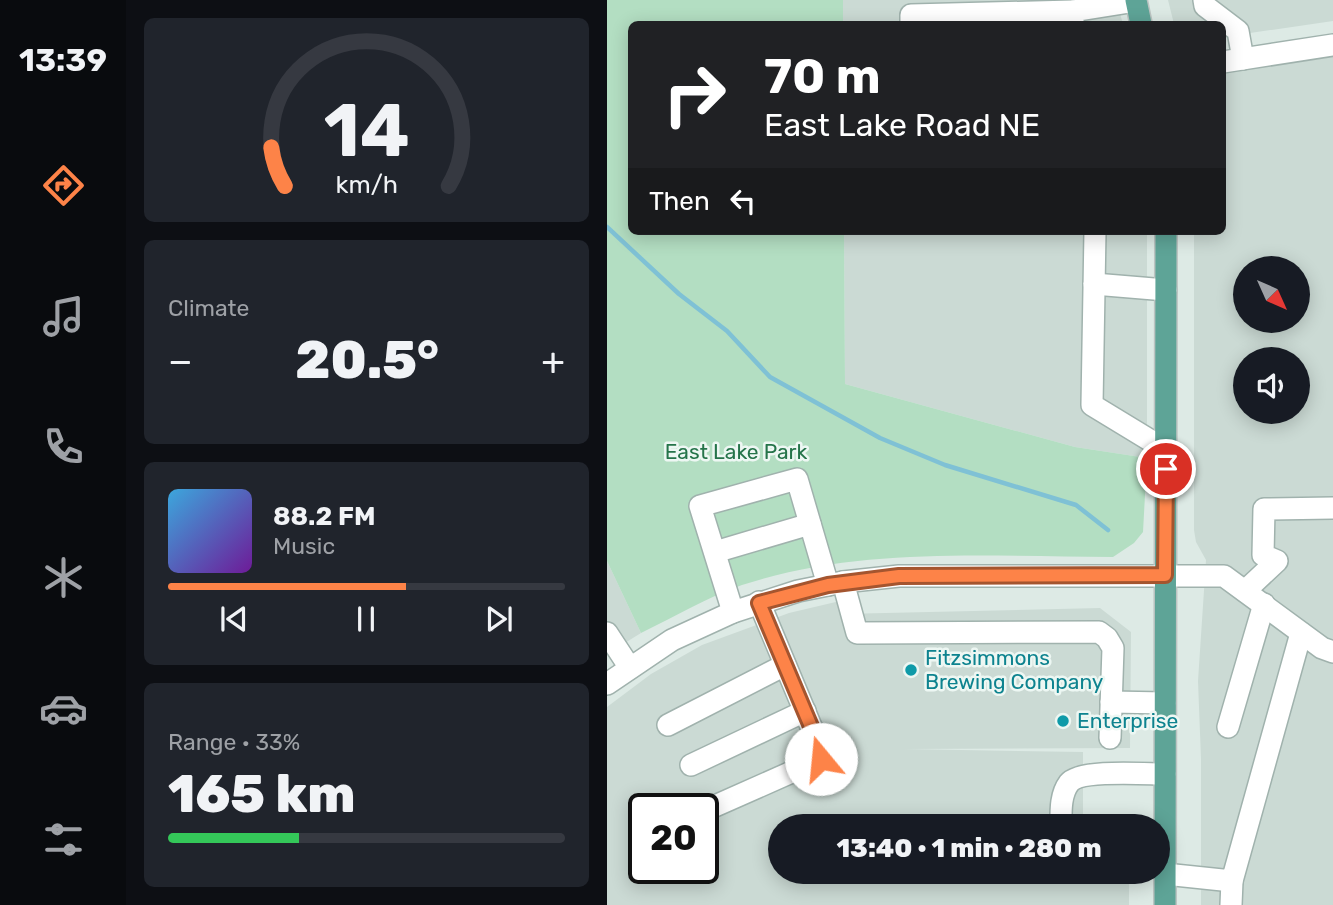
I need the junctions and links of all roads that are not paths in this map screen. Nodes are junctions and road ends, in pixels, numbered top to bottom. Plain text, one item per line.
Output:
1 (1136, 0) edge
2 (1204, 0) edge
3 (1073, 18) edge
4 (951, 19) edge
5 (911, 21) edge
6 (1140, 21) edge
7 (1225, 21) edge
8 (1226, 22) edge
9 (1333, 45) edge
10 (1233, 61) edge
11 (1095, 235) edge
12 (1166, 235) edge
13 (1094, 284) junction
14 (1166, 290) junction
15 (1166, 450) junction
16 (1333, 508) edge
17 (810, 524) junction
18 (715, 552) junction
19 (1165, 575) junction
20 (836, 584) junction
21 (1245, 591) junction
22 (759, 603) junction
23 (1264, 604) junction
24 (733, 612) junction
25 (607, 633) edge
26 (1301, 633) junction
27 (1333, 652) edge
28 (785, 665) junction
29 (630, 668) junction
30 (607, 684) edge
31 (1111, 702) junction
32 (1165, 703) junction
33 (805, 712) junction
34 (668, 725) dead end
35 (1228, 727) dead end
36 (1110, 738) dead end
37 (691, 765) dead end
38 (1165, 774) junction
39 (719, 804) edge
40 (1061, 814) edge
41 (1164, 814) edge
42 (1170, 868) edge
43 (1232, 881) junction
44 (1164, 884) edge
45 (1165, 905) edge
46 (1231, 905) edge

1 - 3 street
1 - 6 main road
2 - 7 street
3 - 4 street
4 - 5 street
8 - 10 street
9 - 10 street
11 - 13 street
12 - 14 main road
13 - 14 street
13 - 15 street
14 - 15 main road
15 - 19 main road
16 - 21 street
17 - 18 street
17 - 18 street
17 - 20 street
18 - 24 street
19 - 20 street
19 - 21 street
19 - 32 main road
20 - 22 street
20 - 31 street
21 - 23 street
22 - 24 street
22 - 28 street
23 - 26 street
23 - 35 street
24 - 29 street
25 - 29 street
26 - 27 street
26 - 43 street
28 - 33 street
28 - 34 street
29 - 30 street
31 - 32 street
31 - 36 street
32 - 38 main road
33 - 37 street
33 - 39 street
38 - 40 street
38 - 41 main road
42 - 43 street
43 - 46 street
44 - 45 main road

